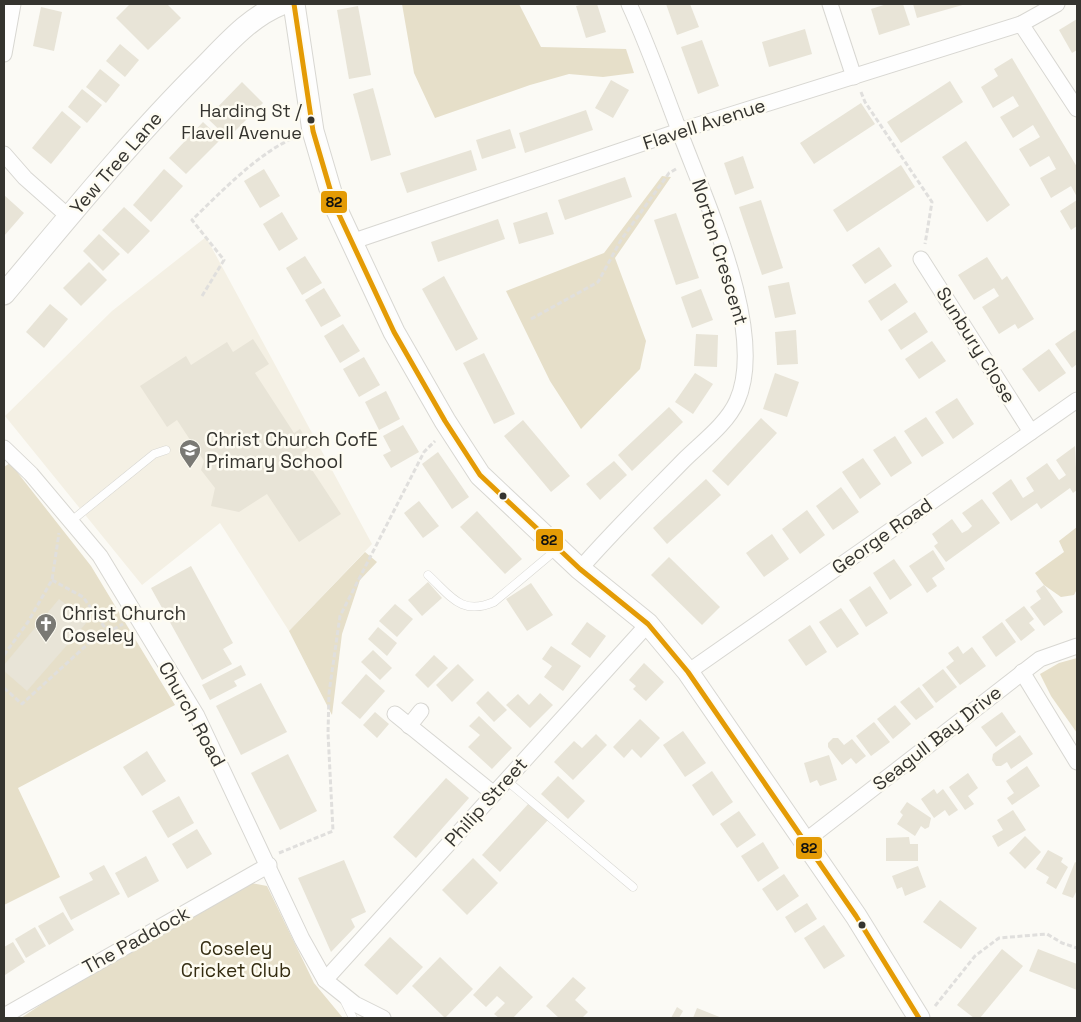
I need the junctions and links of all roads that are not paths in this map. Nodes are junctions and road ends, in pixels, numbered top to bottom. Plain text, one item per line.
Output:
1 (13, 4) edge
2 (282, 4) edge
3 (294, 4) edge
4 (629, 4) edge
5 (830, 4) edge
6 (1057, 4) edge
7 (1021, 24) junction
8 (4, 54) edge
9 (854, 77) junction
10 (1077, 109) edge
11 (679, 131) junction
12 (4, 154) edge
13 (69, 217) junction
14 (351, 242) junction
15 (921, 259) road end
16 (4, 294) edge
17 (1077, 400) edge
18 (1031, 432) junction
19 (4, 448) edge
20 (166, 450) dead end
21 (66, 517) junction
22 (557, 548) junction
23 (580, 569) junction
24 (428, 575) dead end
25 (648, 624) junction
26 (1077, 646) edge
27 (688, 672) junction
28 (1022, 672) junction
29 (421, 711) dead end
30 (395, 714) dead end
31 (409, 726) junction
32 (1077, 762) edge
33 (506, 780) junction
34 (494, 794) junction
35 (804, 842) junction
36 (269, 865) junction
37 (633, 887) dead end
38 (325, 980) junction
39 (339, 991) junction
40 (925, 1014) edge
41 (4, 1016) edge
42 (353, 1018) edge
43 (383, 1018) edge

1 - 8 street
2 - 13 main road, Yew Tree Lane
3 - 14 main road
4 - 11 street, Norton Crescent
5 - 9 street
6 - 7 street, Flavell Avenue
7 - 9 street, Flavell Avenue
7 - 10 street
9 - 11 street, Flavell Avenue
11 - 14 street, Flavell Avenue
11 - 23 street, Norton Crescent
12 - 13 street
13 - 16 main road, Yew Tree Lane
14 - 22 main road
15 - 18 street, Sunbury Close
17 - 18 street, George Road
18 - 27 street, George Road
19 - 21 street, Church Road
20 - 21 lane
21 - 36 street, Church Road
22 - 23 main road
22 - 24 lane
23 - 25 main road
25 - 27 main road
25 - 33 street, Philip Street
26 - 28 street, Seagull Bay Drive
27 - 35 main road
28 - 32 street
28 - 35 street, Seagull Bay Drive
29 - 31 street
30 - 31 street
31 - 34 street
33 - 34 street, Philip Street
33 - 37 lane
34 - 38 street, Philip Street
35 - 40 main road
36 - 38 street, Church Road
36 - 41 street, The Paddock
38 - 39 street
39 - 42 lane
39 - 43 street

